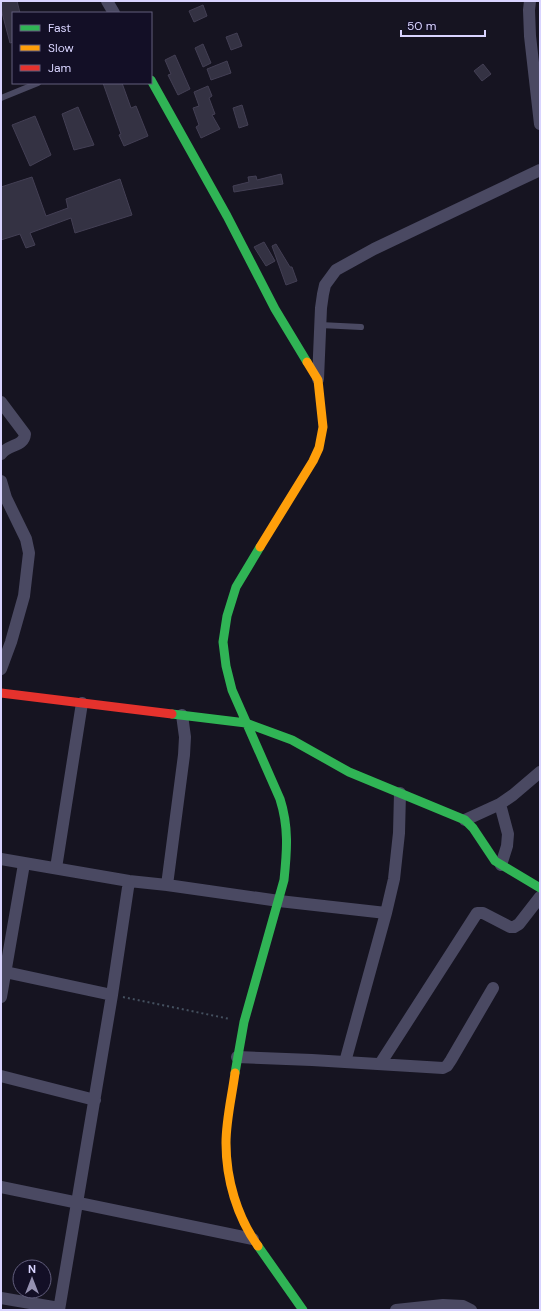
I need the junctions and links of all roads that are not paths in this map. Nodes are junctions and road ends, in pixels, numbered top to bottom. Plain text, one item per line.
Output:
1 (107, 1) edge
2 (530, 1) edge
3 (113, 12) edge
4 (152, 82) edge
5 (36, 84) edge
6 (1, 98) edge
7 (540, 124) edge
8 (540, 170) edge
9 (320, 324) junction
10 (361, 327) dead end
11 (318, 380) junction
12 (1, 402) edge
13 (1, 454) edge
14 (1, 481) edge
15 (1, 669) edge
16 (1, 693) edge
17 (82, 704) junction
18 (182, 715) junction
19 (246, 723) junction
20 (540, 772) edge
21 (400, 793) junction
22 (500, 804) junction
23 (465, 820) junction
24 (1, 859) edge
25 (24, 864) junction
26 (502, 865) junction
27 (56, 868) junction
28 (129, 881) junction
29 (167, 885) junction
30 (540, 888) edge
31 (540, 898) edge
32 (279, 902) junction
33 (386, 913) junction
34 (3, 972) edge
35 (493, 988) dead end
36 (112, 995) junction
37 (1, 997) edge
38 (237, 1058) junction
39 (345, 1062) junction
40 (380, 1064) junction
41 (1, 1076) edge
42 (95, 1100) junction
43 (1, 1187) edge
44 (76, 1202) junction
45 (253, 1239) junction
46 (1, 1298) edge
47 (59, 1309) edge
48 (303, 1310) edge
49 (396, 1310) edge
50 (471, 1310) edge

1 - 3 street
2 - 7 street
4 - 11 street
5 - 6 lane
8 - 9 street
9 - 10 lane
9 - 11 street
11 - 19 street
12 - 13 street
14 - 15 street
16 - 17 street
17 - 18 street
17 - 27 street
18 - 19 street
18 - 29 street
19 - 21 street
19 - 32 street
20 - 22 street
21 - 23 street
21 - 33 street
22 - 23 street
22 - 26 street
23 - 26 street
24 - 25 street
25 - 27 street
25 - 34 street
26 - 30 street
27 - 28 street
28 - 29 street
28 - 36 street
29 - 32 street
31 - 40 street
32 - 33 street
32 - 38 street
33 - 39 street
34 - 36 street
34 - 37 street
35 - 40 street
36 - 42 street
38 - 39 street
38 - 45 street
39 - 40 street
41 - 42 street
42 - 44 street
43 - 44 street
44 - 45 street
44 - 47 street
45 - 48 street
46 - 47 street
49 - 50 street

